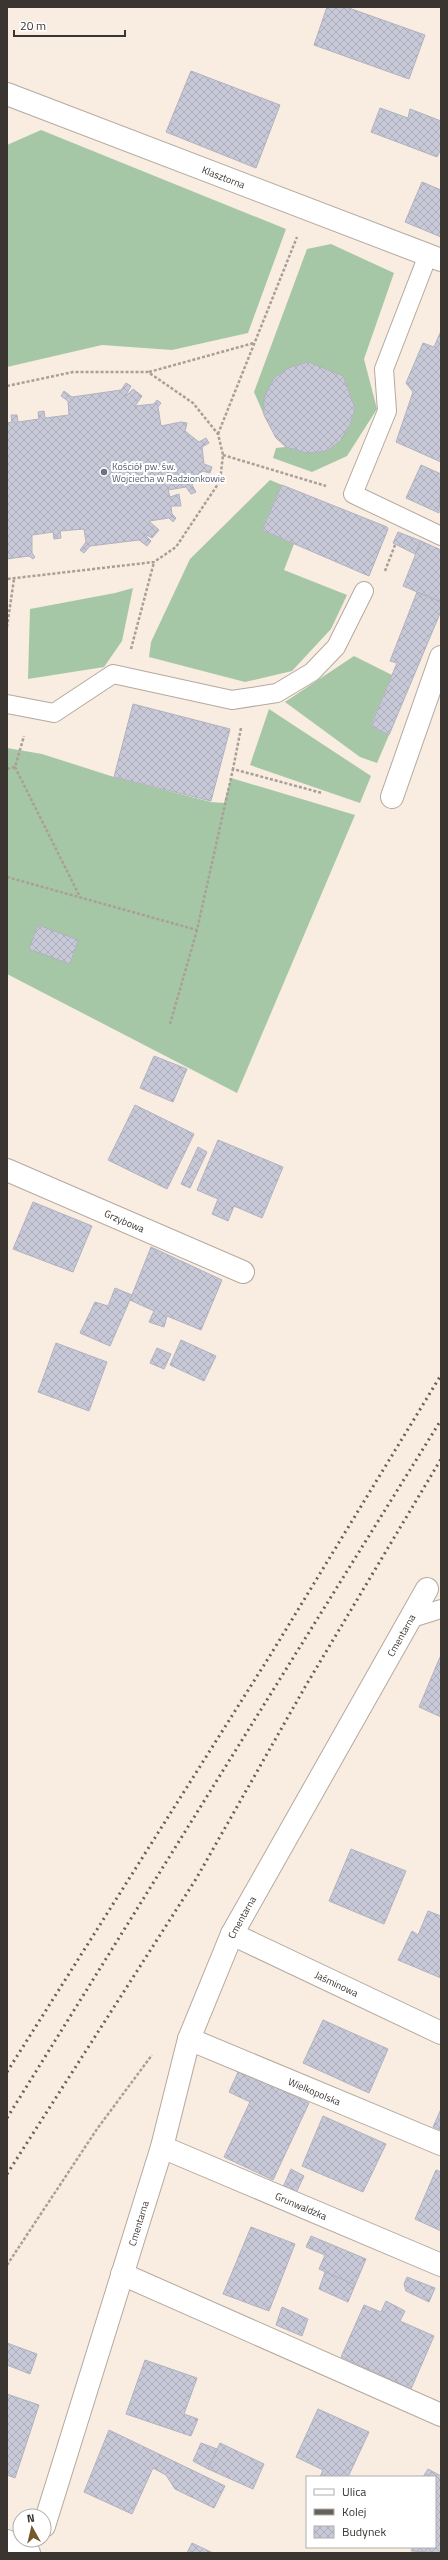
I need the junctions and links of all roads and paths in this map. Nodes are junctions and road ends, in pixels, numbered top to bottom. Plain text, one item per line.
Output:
1 (7, 94) edge
2 (308, 209) junction
3 (435, 258) edge
4 (254, 343) junction
5 (148, 372) junction
6 (7, 386) edge
7 (218, 434) junction
8 (223, 455) junction
9 (353, 494) junction
10 (405, 519) junction
11 (441, 536) edge
12 (154, 562) junction
13 (7, 579) edge
14 (14, 579) junction
15 (364, 591) joint
16 (7, 628) edge
17 (441, 657) edge
18 (124, 676) junction
19 (247, 698) junction
20 (7, 704) edge
21 (32, 709) junction
22 (15, 767) junction
23 (233, 768) junction
24 (7, 769) edge
25 (322, 793) dead end
26 (392, 797) dead end
27 (7, 877) edge
28 (80, 898) junction
29 (196, 930) junction
30 (170, 1024) dead end
31 (7, 1170) edge
32 (243, 1272) dead end
33 (427, 1589) dead end
34 (441, 1609) edge
35 (409, 1619) junction
36 (232, 1934) junction
37 (441, 2033) edge
38 (189, 2039) junction
39 (154, 2051) dead end
40 (441, 2144) edge
41 (162, 2147) junction
42 (7, 2265) edge
43 (441, 2265) edge
44 (122, 2274) junction
45 (441, 2415) edge
46 (50, 2508) edge
47 (7, 2541) edge
48 (29, 2553) edge

1 - 2 street, Klasztorna
2 - 3 street, Klasztorna
2 - 4 path
3 - 9 lane
4 - 5 path
4 - 7 path
5 - 6 path
5 - 7 path
7 - 8 path
8 - 9 path
8 - 12 path
9 - 10 lane
10 - 11 lane
10 - 15 path
12 - 14 path
12 - 18 path
13 - 14 path
14 - 16 path
15 - 19 lane
17 - 26 street
18 - 19 lane
18 - 21 lane
19 - 23 path
20 - 21 lane
21 - 22 path
22 - 24 path
22 - 28 path
23 - 25 path
23 - 29 path
27 - 28 path
28 - 29 path
29 - 30 path
31 - 32 street, Grzybowa
33 - 35 street, Cmentarna
34 - 35 lane
35 - 36 street, Cmentarna
36 - 37 street, Jaśminowa
36 - 38 street, Cmentarna
38 - 40 street, Wielkopolska
38 - 41 street, Cmentarna
39 - 42 path
41 - 43 street, Grunwaldzka
41 - 44 street, Cmentarna
44 - 45 street
44 - 46 street, Cmentarna
47 - 48 street

